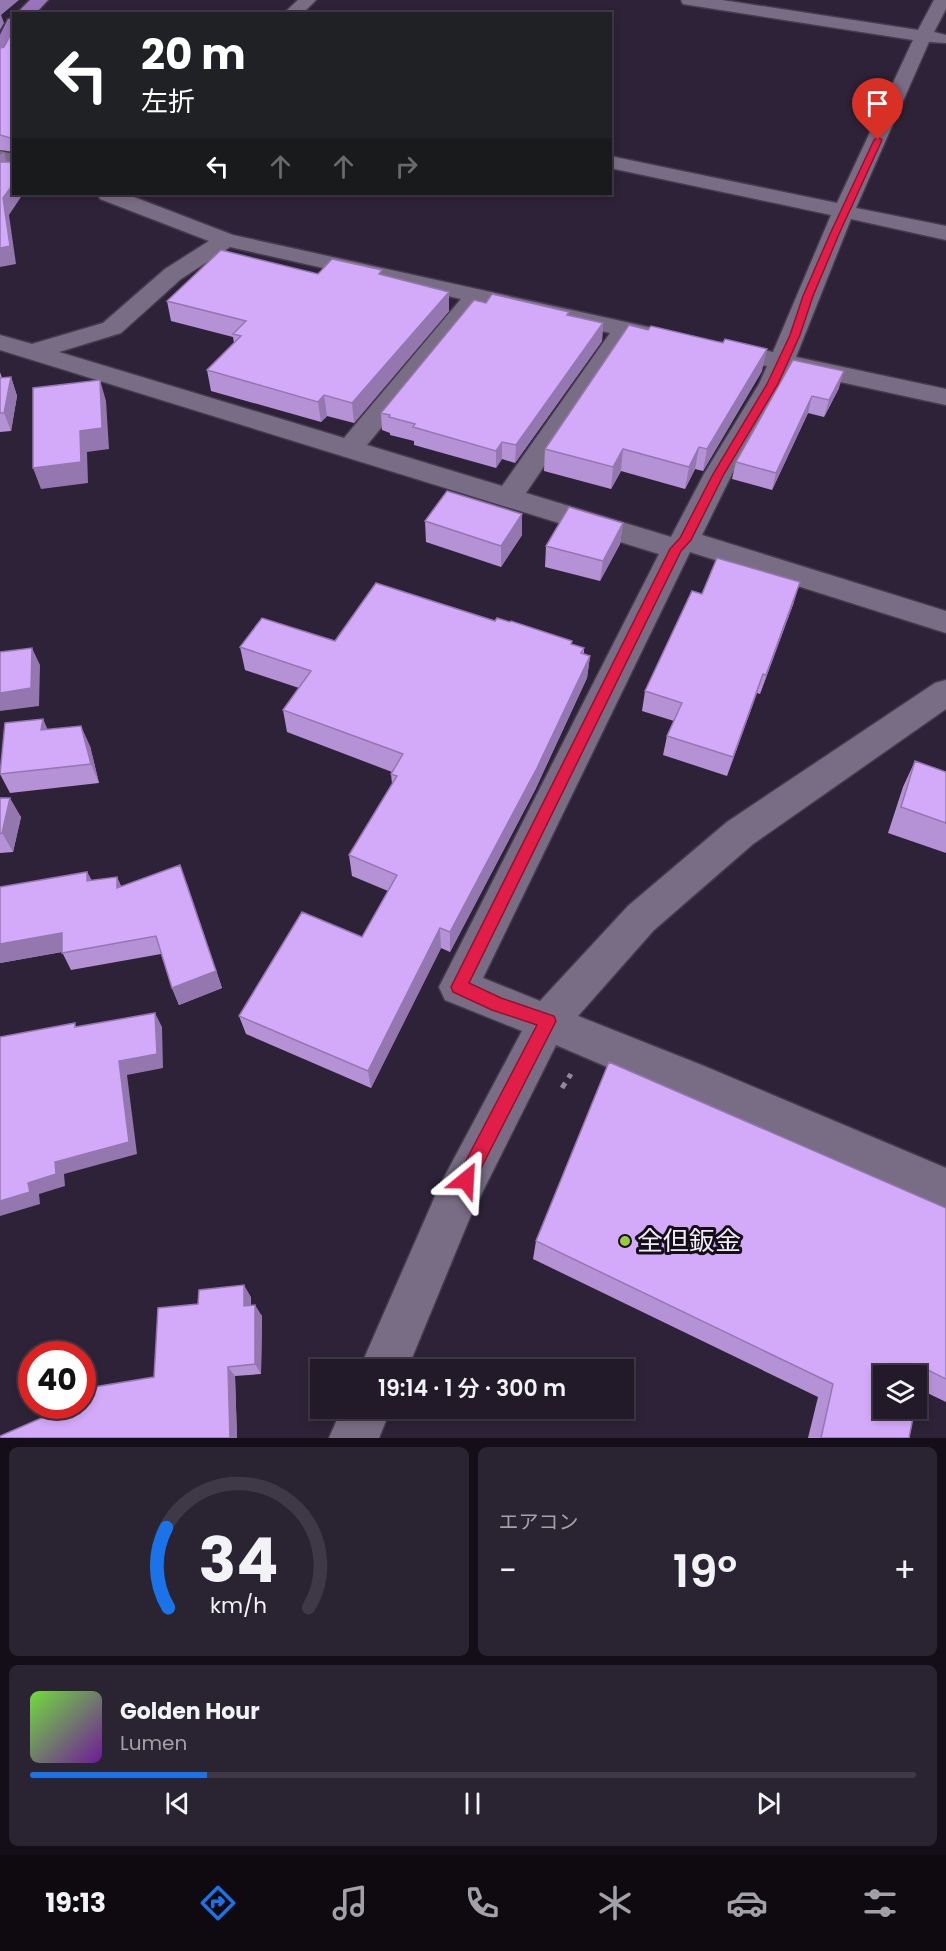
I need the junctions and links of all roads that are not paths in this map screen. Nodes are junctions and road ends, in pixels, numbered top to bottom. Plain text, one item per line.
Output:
1 (40, 0) edge
2 (308, 0) edge
3 (689, 0) edge
4 (942, 0) edge
5 (26, 12) edge
6 (293, 12) edge
7 (12, 32) edge
8 (922, 36) junction
9 (946, 40) edge
10 (0, 56) edge
11 (612, 162) edge
12 (111, 195) edge
13 (843, 213) junction
14 (946, 233) edge
15 (226, 240) junction
16 (476, 297) junction
17 (625, 329) junction
18 (0, 342) edge
19 (32, 352) junction
20 (782, 362) junction
21 (946, 397) edge
22 (350, 449) junction
23 (508, 498) junction
24 (681, 545) junction
25 (946, 622) edge
26 (946, 692) edge
27 (548, 1021) junction
28 (946, 1190) edge
29 (388, 1359) edge
30 (362, 1419) edge
31 (354, 1438) edge

1 - 5 main road
2 - 6 street
3 - 8 street
4 - 8 street
7 - 10 main road
8 - 9 street
8 - 13 street
11 - 13 street
12 - 15 street
13 - 14 street
13 - 20 street
15 - 16 street
15 - 19 street
16 - 17 street
16 - 22 street
17 - 20 street
17 - 23 street
18 - 19 street
19 - 22 street
20 - 21 street
20 - 24 street
22 - 23 street
23 - 24 street
24 - 25 street
24 - 27 street
26 - 27 street
27 - 28 street
27 - 29 street
30 - 31 street

